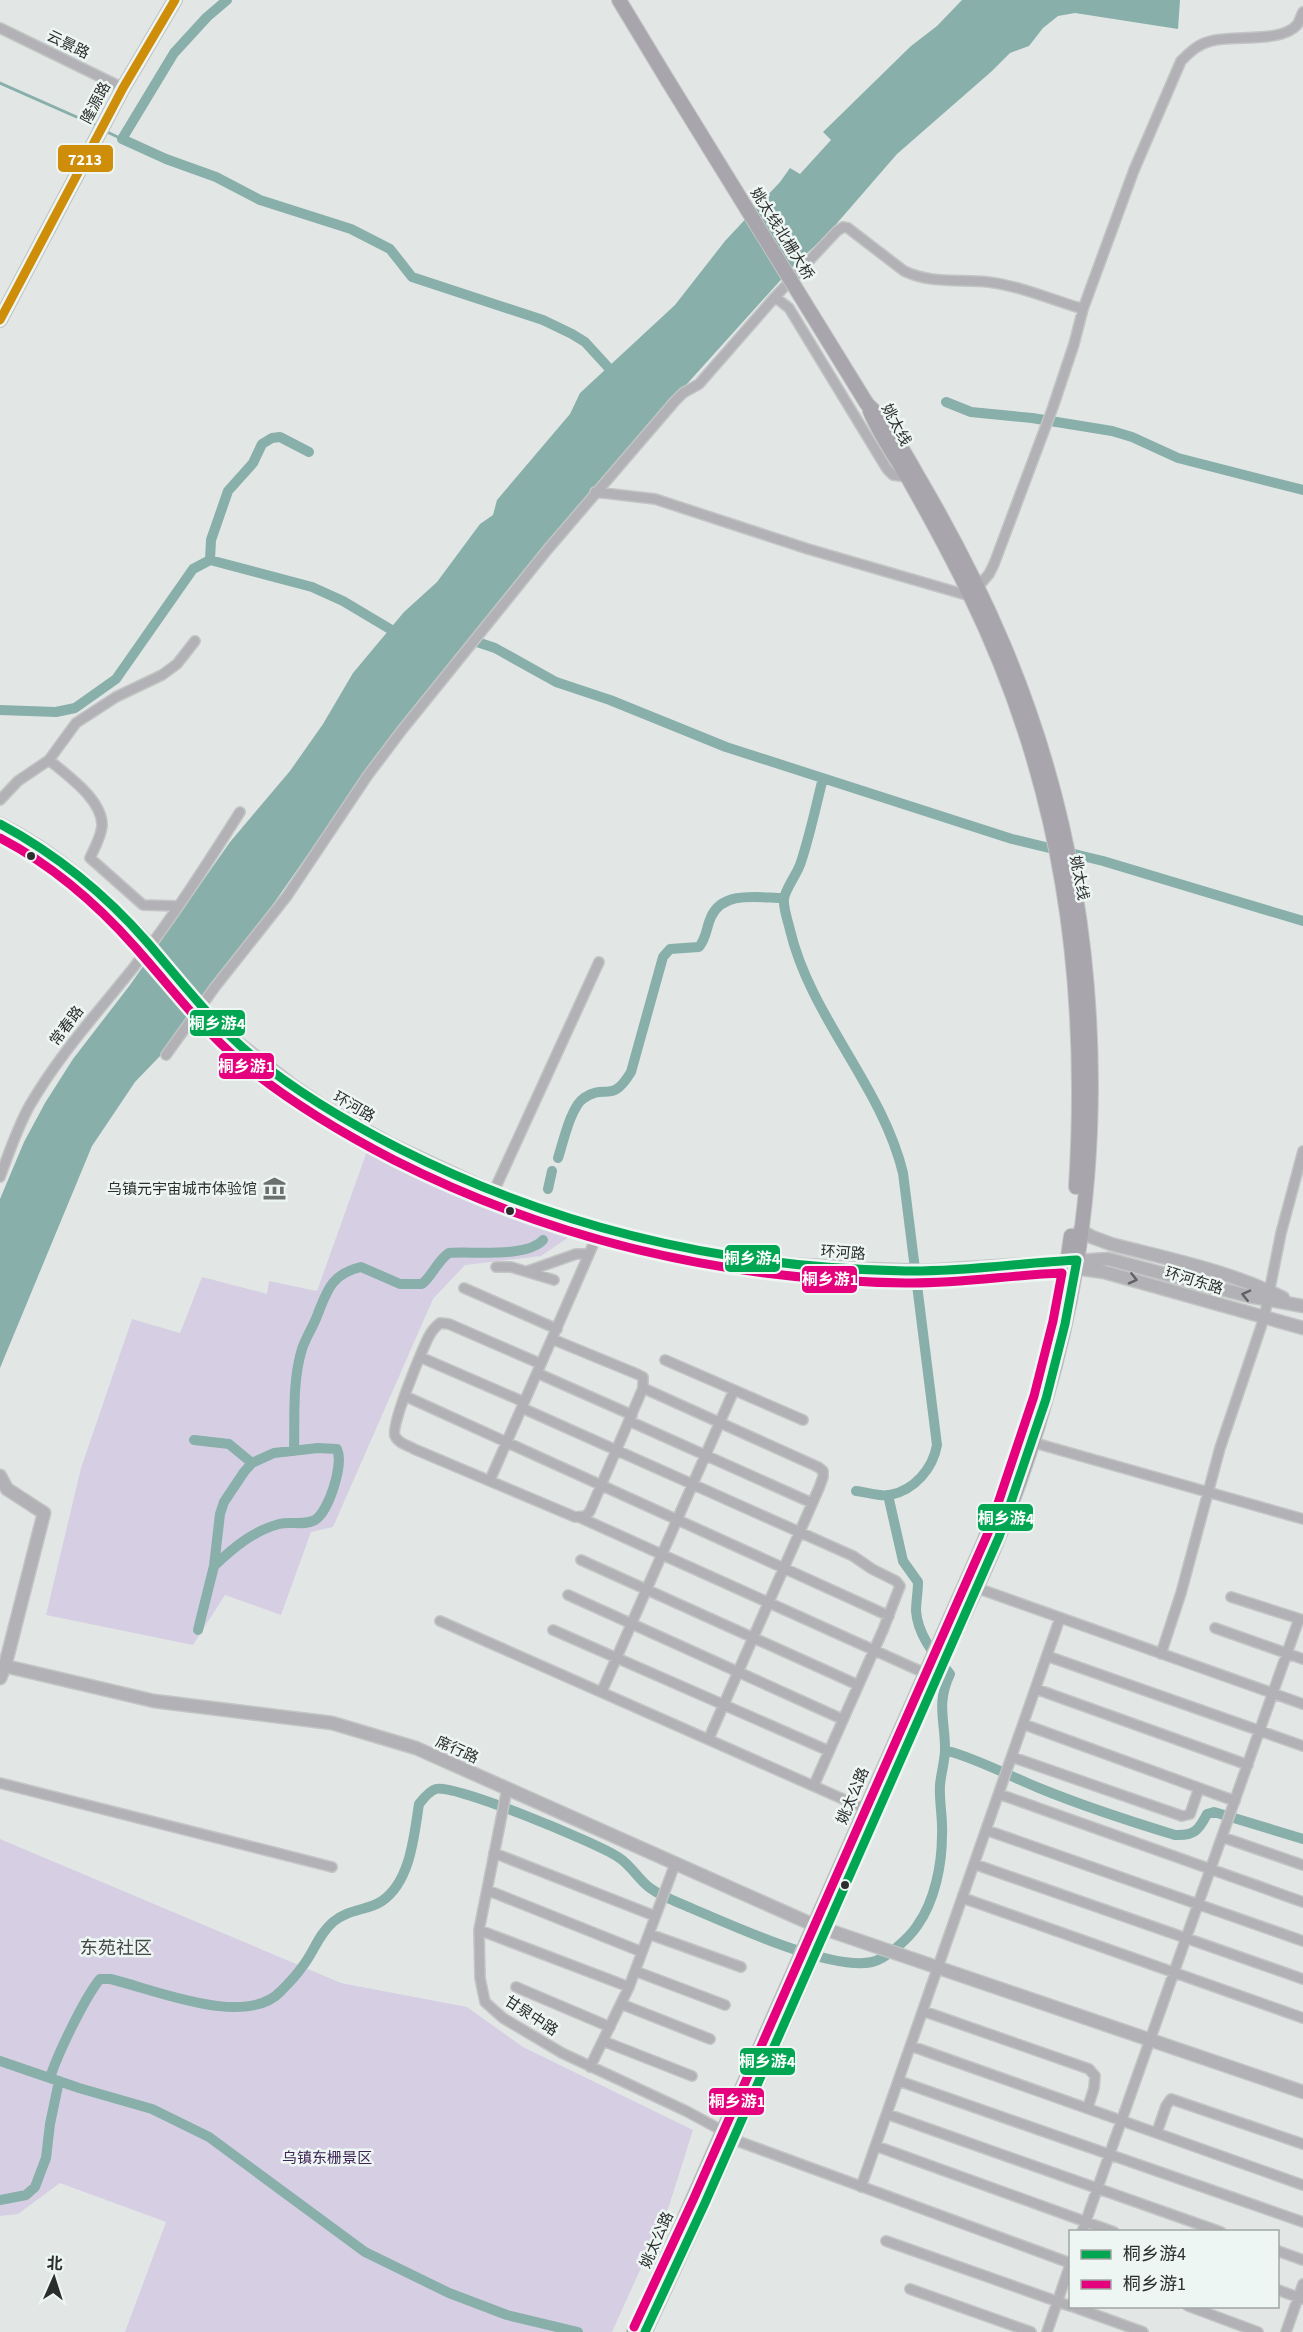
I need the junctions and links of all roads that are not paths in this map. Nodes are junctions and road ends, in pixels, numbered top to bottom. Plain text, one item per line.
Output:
1 (175, 0) edge
2 (619, 0) edge
3 (1303, 12) edge
4 (0, 28) edge
5 (123, 88) junction
6 (775, 297) junction
7 (1083, 309) junction
8 (0, 320) edge
9 (867, 404) junction
10 (907, 477) junction
11 (595, 492) junction
12 (974, 592) junction
13 (195, 641) dead end
14 (49, 760) junction
15 (0, 800) edge
16 (240, 812) dead end
17 (0, 824) edge
18 (1068, 880) junction
19 (177, 906) junction
20 (599, 962) dead end
21 (166, 1055) dead end
22 (1303, 1151) edge
23 (0, 1177) edge
24 (493, 1193) junction
25 (600, 1229) junction
26 (1080, 1230) junction
27 (589, 1254) junction
28 (1071, 1264) junction
29 (496, 1267) dead end
30 (528, 1271) junction
31 (554, 1280) dead end
32 (464, 1288) dead end
33 (1299, 1305) edge
34 (1264, 1318) junction
35 (1303, 1328) edge
36 (557, 1329) junction
37 (552, 1340) junction
38 (420, 1357) junction
39 (665, 1360) dead end
40 (539, 1369) junction
41 (644, 1388) junction
42 (734, 1390) junction
43 (405, 1396) junction
44 (523, 1405) junction
45 (631, 1418) junction
46 (803, 1420) dead end
47 (719, 1422) junction
48 (1028, 1440) junction
49 (507, 1442) junction
50 (616, 1450) junction
51 (705, 1455) junction
52 (0, 1476) edge
53 (490, 1480) junction
54 (602, 1484) junction
55 (692, 1485) junction
56 (1209, 1492) junction
57 (812, 1503) junction
58 (581, 1518) junction
59 (677, 1519) junction
60 (1303, 1519) edge
61 (800, 1532) junction
62 (662, 1555) junction
63 (581, 1560) dead end
64 (784, 1568) junction
65 (971, 1586) junction
66 (646, 1590) junction
67 (568, 1595) dead end
68 (1231, 1597) dead end
69 (768, 1603) junction
70 (890, 1616) junction
71 (1060, 1618) junction
72 (1301, 1620) edge
73 (440, 1621) dead end
74 (631, 1624) junction
75 (1215, 1628) dead end
76 (553, 1630) dead end
77 (753, 1638) junction
78 (873, 1651) junction
79 (1287, 1653) junction
80 (1161, 1654) junction
81 (1047, 1656) junction
82 (617, 1658) junction
83 (1303, 1659) edge
84 (5, 1666) junction
85 (738, 1672) junction
86 (930, 1676) junction
87 (0, 1678) edge
88 (858, 1685) junction
89 (1036, 1689) junction
90 (602, 1691) junction
91 (1273, 1693) junction
92 (1303, 1704) edge
93 (724, 1705) junction
94 (842, 1719) junction
95 (1023, 1724) junction
96 (1260, 1731) junction
97 (709, 1738) junction
98 (1303, 1746) edge
99 (829, 1751) junction
100 (1010, 1762) junction
101 (1248, 1765) junction
102 (0, 1783) edge
103 (814, 1785) junction
104 (1199, 1788) junction
105 (506, 1794) junction
106 (999, 1794) junction
107 (1234, 1803) junction
108 (870, 1811) junction
109 (986, 1830) junction
110 (1222, 1837) junction
111 (494, 1853) junction
112 (675, 1864) junction
113 (974, 1864) junction
114 (1303, 1865) edge
115 (332, 1867) dead end
116 (1211, 1870) junction
117 (487, 1890) junction
118 (963, 1898) junction
119 (1303, 1902) edge
120 (1198, 1904) junction
121 (655, 1917) junction
122 (820, 1928) junction
123 (479, 1930) junction
124 (649, 1934) junction
125 (1186, 1938) junction
126 (1303, 1941) edge
127 (642, 1952) junction
128 (741, 1967) dead end
129 (938, 1969) junction
130 (635, 1971) junction
131 (1174, 1972) junction
132 (1303, 1979) edge
133 (516, 1987) dead end
134 (629, 1987) junction
135 (621, 2004) junction
136 (725, 2005) dead end
137 (923, 2011) junction
138 (1303, 2018) edge
139 (610, 2027) junction
140 (710, 2039) dead end
141 (1150, 2039) junction
142 (603, 2041) junction
143 (911, 2046) junction
144 (590, 2067) junction
145 (692, 2076) dead end
146 (898, 2081) junction
147 (1303, 2092) edge
148 (1088, 2107) junction
149 (887, 2114) junction
150 (1122, 2119) junction
151 (1157, 2132) junction
152 (728, 2135) junction
153 (1303, 2144) edge
154 (876, 2146) junction
155 (1109, 2154) junction
156 (1303, 2185) edge
157 (861, 2187) junction
158 (1098, 2188) junction
159 (1086, 2222) junction
160 (1303, 2222) edge
161 (1083, 2230) edge
162 (1108, 2230) edge
163 (1215, 2230) edge
164 (886, 2241) dead end
165 (1279, 2251) edge
166 (1303, 2260) edge
167 (1069, 2263) edge
168 (1069, 2269) edge
169 (1303, 2284) edge
170 (910, 2289) dead end
171 (1279, 2290) edge
172 (1301, 2298) edge
173 (1057, 2302) junction
174 (1069, 2305) edge
175 (1077, 2308) edge
176 (1191, 2308) edge
177 (634, 2332) edge
178 (645, 2332) edge
179 (1031, 2332) edge
180 (1047, 2332) edge
181 (1143, 2332) edge
182 (1258, 2332) edge
183 (1286, 2332) edge

1 - 5 main road, 隆源路
2 - 9 main road, 姚太线北栅大桥, bridge
3 - 7 street
4 - 5 street, 云景路
5 - 8 main road, 隆源路
6 - 7 street
6 - 10 street
6 - 11 street
7 - 12 street
9 - 10 main road, 姚太线
9 - 12 main road, 姚太线
10 - 12 main road, 姚太线
11 - 12 street
11 - 21 street
12 - 18 main road, 姚太线
13 - 14 street
14 - 15 street
14 - 19 street
16 - 19 street, 常春路
17 - 24 street, 环河路, bridge
18 - 26 main road, 姚太线
18 - 28 main road, 姚太线
19 - 23 street, 常春路
20 - 24 street
22 - 34 street
24 - 25 street, 环河路
25 - 27 street
25 - 28 street, 环河路
26 - 28 main road, 姚太线
26 - 33 street
27 - 30 street
27 - 36 street
33 -> 28 street, 环河路
28 -> 34 street, 环河东路
28 - 48 main road, 姚太公路
29 - 30 street
30 - 31 street
32 - 36 street
34 - 35 street, 环河东路
34 - 56 street
36 - 37 street
37 - 40 street
37 - 41 street
38 - 40 street
38 - 43 street
38 - 44 street
39 - 42 street
40 - 44 street
40 - 45 street
41 - 45 street
41 - 47 street
42 - 46 street
42 - 47 street
43 - 49 street
43 - 53 street
44 - 49 street
44 - 50 street
45 - 50 street
45 - 51 street
47 - 51 street
47 - 57 street
48 - 56 street
48 - 65 main road, 姚太公路
49 - 53 street
49 - 54 street
50 - 54 street
50 - 55 street
51 - 55 street
51 - 57 street
52 - 84 street
53 - 58 street
54 - 58 street
54 - 59 street
55 - 59 street
55 - 61 street
56 - 60 street
56 - 80 street
57 - 61 street
58 - 62 street
59 - 62 street
59 - 64 street
61 - 64 street
61 - 70 street
62 - 66 street
62 - 69 street
63 - 66 street
64 - 69 street
64 - 70 street
65 - 71 street
65 - 86 main road, 姚太公路
65 - 86 main road, 姚太公路
66 - 74 street
66 - 77 street
67 - 74 street
68 - 72 street
69 - 77 street
69 - 78 street
70 - 78 street
71 - 80 street
71 - 81 street
72 - 79 street
73 - 90 street
74 - 82 street
74 - 85 street
75 - 79 street
76 - 82 street
77 - 85 street
77 - 88 street
78 - 86 street
78 - 88 street
79 - 83 street
79 - 91 street
80 - 91 street
81 - 89 street
81 - 96 street
82 - 90 street
82 - 93 street
84 - 87 street
84 - 105 street, 席行路
85 - 93 street
85 - 94 street
86 - 108 main road, 姚太公路
88 - 94 street
89 - 95 street
89 - 101 street
90 - 97 street
91 - 92 street
91 - 96 street
93 - 97 street
93 - 99 street
94 - 99 street
95 - 100 street
95 - 104 street
96 - 98 street
96 - 101 street
97 - 103 street
99 - 103 street
100 - 104 street
100 - 106 street
101 - 107 street
102 - 115 street
103 - 108 street
104 - 107 street
105 - 111 street, 甘泉中路
105 - 112 street, 席行路
106 - 109 street
106 - 116 street
107 - 110 street
108 - 122 main road, 姚太公路
109 - 113 street
109 - 120 street
110 - 114 street
110 - 116 street
111 - 117 street, 甘泉中路
111 - 121 street
112 - 121 street
112 - 122 street, 席行路
113 - 118 street
113 - 125 street
116 - 119 street
116 - 120 street
117 - 123 street, 甘泉中路
117 - 127 street
118 - 129 street
118 - 131 street
120 - 125 street
120 - 126 street
121 - 124 street
122 - 129 street, 席行路
122 - 152 main road, 姚太公路
123 - 134 street
123 - 144 street, 甘泉中路
124 - 127 street
124 - 128 street
125 - 131 street
125 - 132 street
127 - 130 street
129 - 137 street
129 - 141 street, 席行路
130 - 134 street
130 - 136 street
131 - 138 street
131 - 141 street
133 - 139 street
134 - 135 street
135 - 139 street
135 - 140 street
137 - 143 street
137 - 148 street
139 - 142 street
141 - 147 street, 席行路
141 - 150 street
142 - 144 street
142 - 145 street
143 - 146 street
143 - 148 street
144 - 152 street, 甘泉中路
146 - 149 street
146 - 155 street
148 - 150 street
149 - 154 street
149 - 158 street
150 - 151 street
150 - 155 street
151 - 153 street
151 - 156 street
152 - 157 street, 甘泉中路
152 - 177 main road, 姚太公路
152 - 178 main road, 姚太公路
154 - 157 street
154 - 159 street
155 - 158 street
155 - 160 street
157 - 167 street, 甘泉中路
158 - 159 street
158 - 163 street
159 - 161 street
159 - 162 street
164 - 173 street
165 - 166 street
168 - 173 street
169 - 172 street
170 - 179 street
171 - 172 street
172 - 183 street
173 - 174 street
173 - 180 street
175 - 181 street
176 - 182 street

